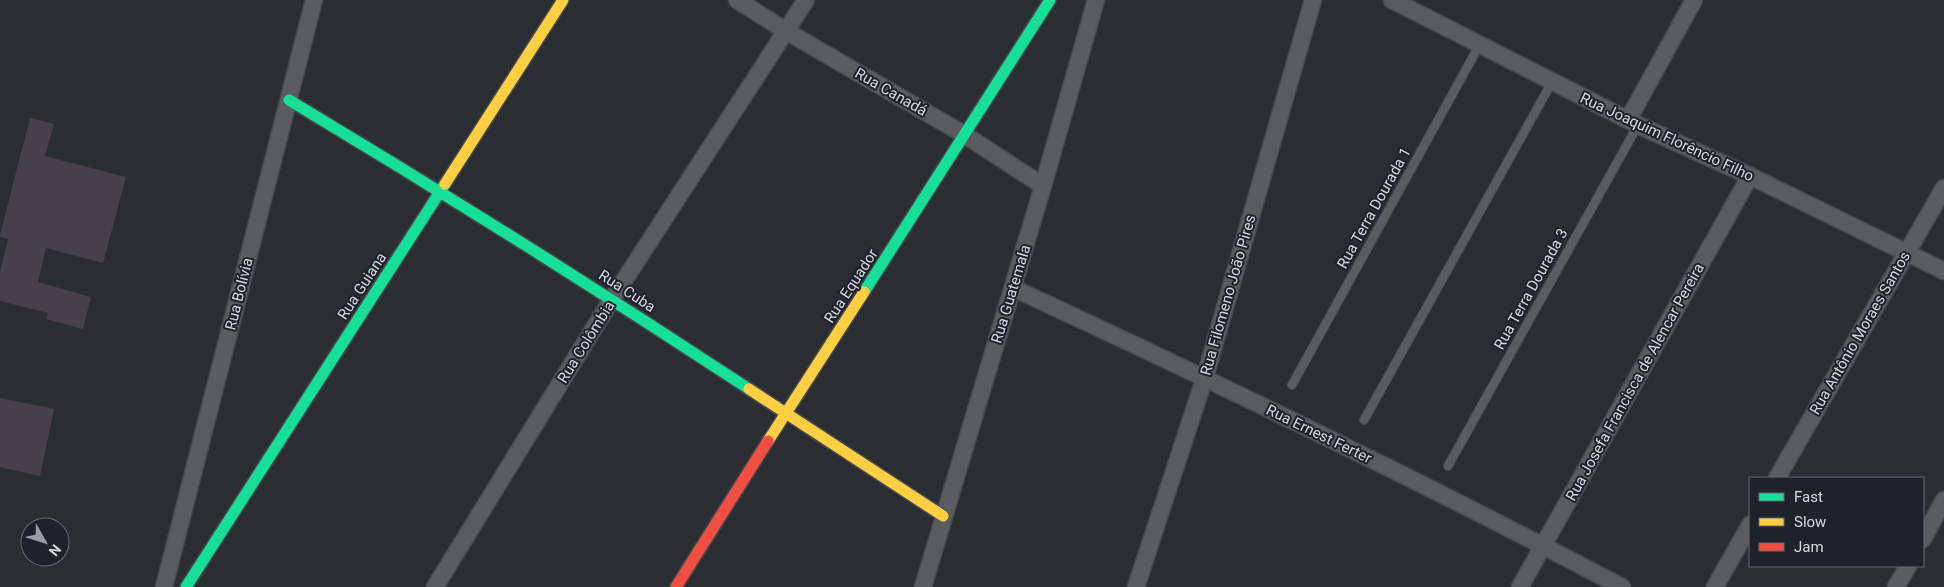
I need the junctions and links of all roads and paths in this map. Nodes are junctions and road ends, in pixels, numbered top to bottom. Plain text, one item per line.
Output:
1 (314, 0) edge
2 (563, 0) edge
3 (737, 0) edge
4 (806, 0) edge
5 (1050, 0) edge
6 (1096, 0) edge
7 (1313, 0) edge
8 (1392, 0) edge
9 (1694, 0) edge
10 (786, 31) junction
11 (1480, 44) junction
12 (1552, 82) junction
13 (289, 100) junction
14 (1633, 122) junction
15 (965, 135) junction
16 (1750, 176) junction
17 (1043, 186) junction
18 (1944, 188) edge
19 (440, 191) junction
20 (1906, 253) junction
21 (1944, 271) edge
22 (1013, 288) junction
23 (612, 299) junction
24 (1204, 377) junction
25 (1292, 385) dead end
26 (785, 413) junction
27 (1364, 420) dead end
28 (1448, 466) dead end
29 (1778, 477) edge
30 (1944, 500) edge
31 (943, 516) junction
32 (1749, 527) edge
33 (1924, 537) edge
34 (1543, 546) junction
35 (1907, 567) edge
36 (164, 587) edge
37 (186, 587) edge
38 (435, 587) edge
39 (676, 587) edge
40 (923, 587) edge
41 (1136, 587) edge
42 (1520, 587) edge
43 (1622, 587) edge
44 (1714, 587) edge
45 (1896, 587) edge

1 - 13 street, Rua Bolívia
2 - 19 street, Rua Guiana
3 - 10 street, Rua Canadá
4 - 10 street, Rua Colômbia
5 - 15 street, Rua Equador
6 - 17 street, Rua Guatemala
7 - 24 street, Rua Filomeno João Pires
8 - 11 street, Rua Joaquim Florêncio Filho
9 - 14 street
10 - 15 street, Rua Canadá
10 - 23 street, Rua Colômbia
11 - 12 street, Rua Joaquim Florêncio Filho
11 - 25 lane, Rua Terra Dourada 1
12 - 14 street, Rua Joaquim Florêncio Filho
12 - 27 lane
13 - 19 street, Rua Cuba
13 - 36 street, Rua Bolívia
14 - 16 street, Rua Joaquim Florêncio Filho
14 - 28 lane, Rua Terra Dourada 3
15 - 17 street, Rua Canadá
15 - 26 street, Rua Equador
16 - 20 street, Rua Joaquim Florêncio Filho
16 - 34 street, Rua Josefa Francisca de Alencar Pereira
17 - 22 street, Rua Guatemala
18 - 20 street, Rua Antônio Moraes Santos
19 - 23 street, Rua Cuba
19 - 37 street, Rua Guiana
20 - 21 street, Rua Joaquim Florêncio Filho
20 - 29 street, Rua Antônio Moraes Santos
22 - 24 street, Rua Ernest Ferter
22 - 31 street, Rua Guatemala
23 - 26 street, Rua Cuba
23 - 38 street, Rua Colômbia
24 - 34 street, Rua Ernest Ferter
24 - 41 street, Rua Filomeno João Pires
26 - 31 street, Rua Cuba
26 - 39 street, Rua Equador
30 - 33 street
31 - 40 street, Rua Guatemala
32 - 44 street
34 - 42 street, Rua Josefa Francisca de Alencar Pereira
34 - 43 street, Rua Ernest Ferter
35 - 45 street

